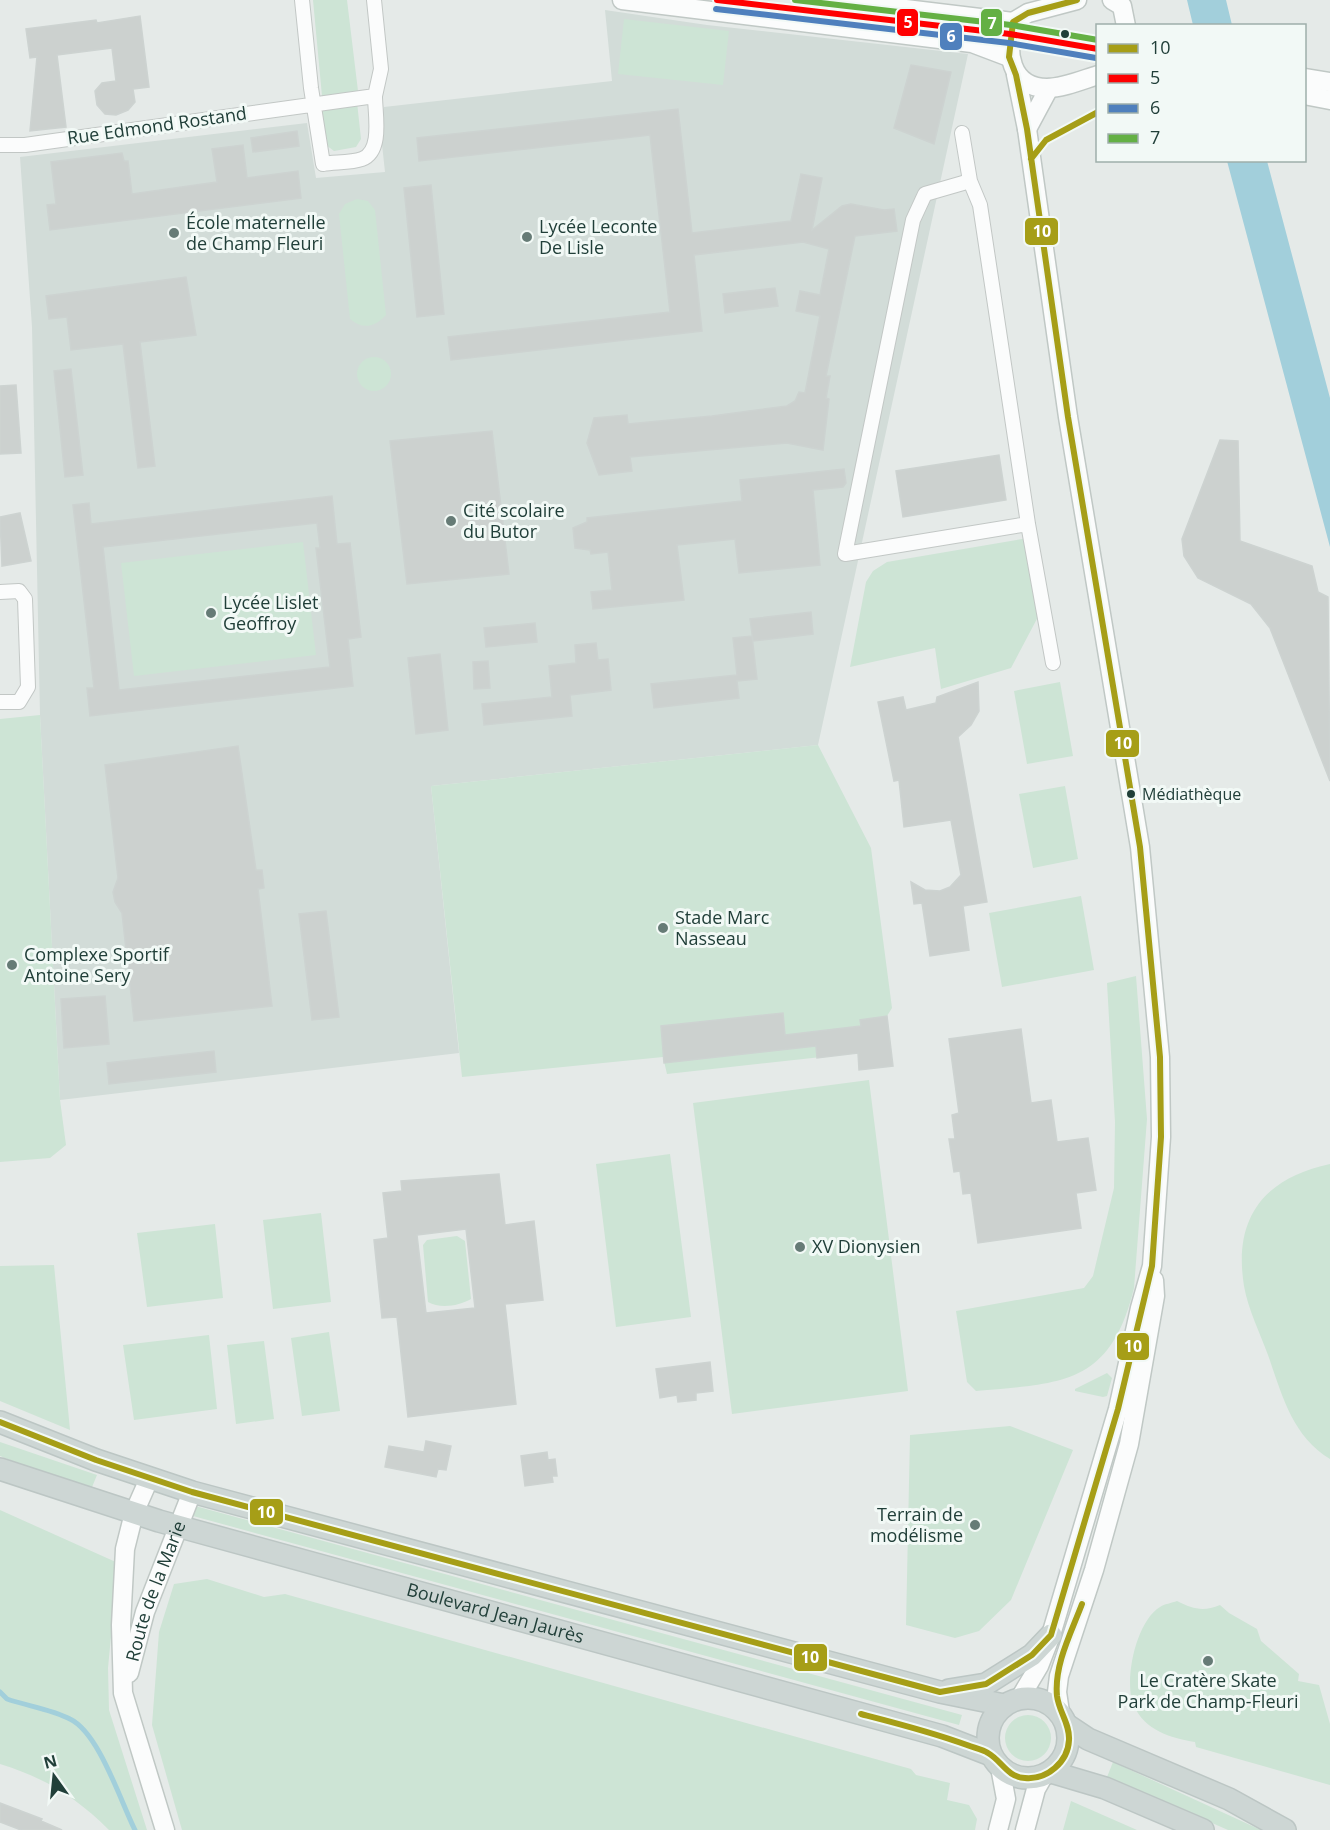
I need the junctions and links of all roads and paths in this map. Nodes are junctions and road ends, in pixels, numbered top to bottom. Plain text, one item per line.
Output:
1 (302, 0) edge
2 (374, 0) edge
3 (621, 0) edge
4 (832, 0) edge
5 (1077, 0) edge
6 (1119, 2) edge
7 (1013, 22) junction
8 (1125, 24) edge
9 (1009, 57) junction
10 (1016, 75) junction
11 (1096, 76) edge
12 (1306, 78) edge
13 (1330, 82) edge
14 (1049, 88) junction
15 (1306, 95) edge
16 (375, 96) junction
17 (1330, 100) edge
18 (313, 103) junction
19 (1027, 129) junction
20 (962, 133) dead end
21 (0, 145) edge
22 (970, 181) junction
23 (1028, 524) junction
24 (0, 592) edge
25 (1053, 663) dead end
26 (0, 702) edge
27 (1152, 1266) junction
28 (0, 1422) edge
29 (0, 1469) edge
30 (149, 1479) junction
31 (192, 1492) junction
32 (134, 1513) junction
33 (180, 1527) junction
34 (1051, 1635) junction
35 (940, 1692) junction
36 (123, 1693) junction
37 (1012, 1702) junction
38 (1063, 1719) junction
39 (996, 1761) junction
40 (1048, 1773) junction
41 (165, 1830) edge
42 (998, 1830) edge
43 (1025, 1830) edge
44 (1203, 1830) edge
45 (1285, 1830) edge

1 - 18 street
2 - 16 street
3 - 9 main road
4 - 7 main road
5 - 7 main road
6 - 8 main road
7 - 9 main road
9 - 10 main road
10 - 14 main road
10 - 19 main road
11 - 14 main road
12 - 13 main road
14 - 19 main road
15 - 17 main road
16 - 18 street, Rue Edmond Rostand
16 - 18 street
18 - 21 street, Rue Edmond Rostand
19 - 27 main road
20 - 22 street
22 - 23 street
22 - 23 street
23 - 25 street
24 - 26 street
27 - 34 main road
27 - 38 main road
28 - 30 main road
29 - 32 main road, Boulevard Jean Jaurès
30 - 31 main road
30 - 32 main road, Route de la Marie
31 - 33 main road, Route de la Marie
31 - 35 main road
32 - 33 main road, Boulevard Jean Jaurès
32 - 36 main road, Route de la Marie
33 - 36 main road, Route de la Marie
33 - 39 main road, Boulevard Jean Jaurès
34 - 35 main road
34 - 37 main road
35 - 37 main road
36 - 41 main road, Route de la Marie
37 - 38 main road
37 - 39 main road
38 - 40 main road
38 - 45 main road
39 - 40 main road, Boulevard Jean Jaurès
39 - 42 main road
40 - 43 main road
40 - 44 main road, Boulevard Jean Jaurès

